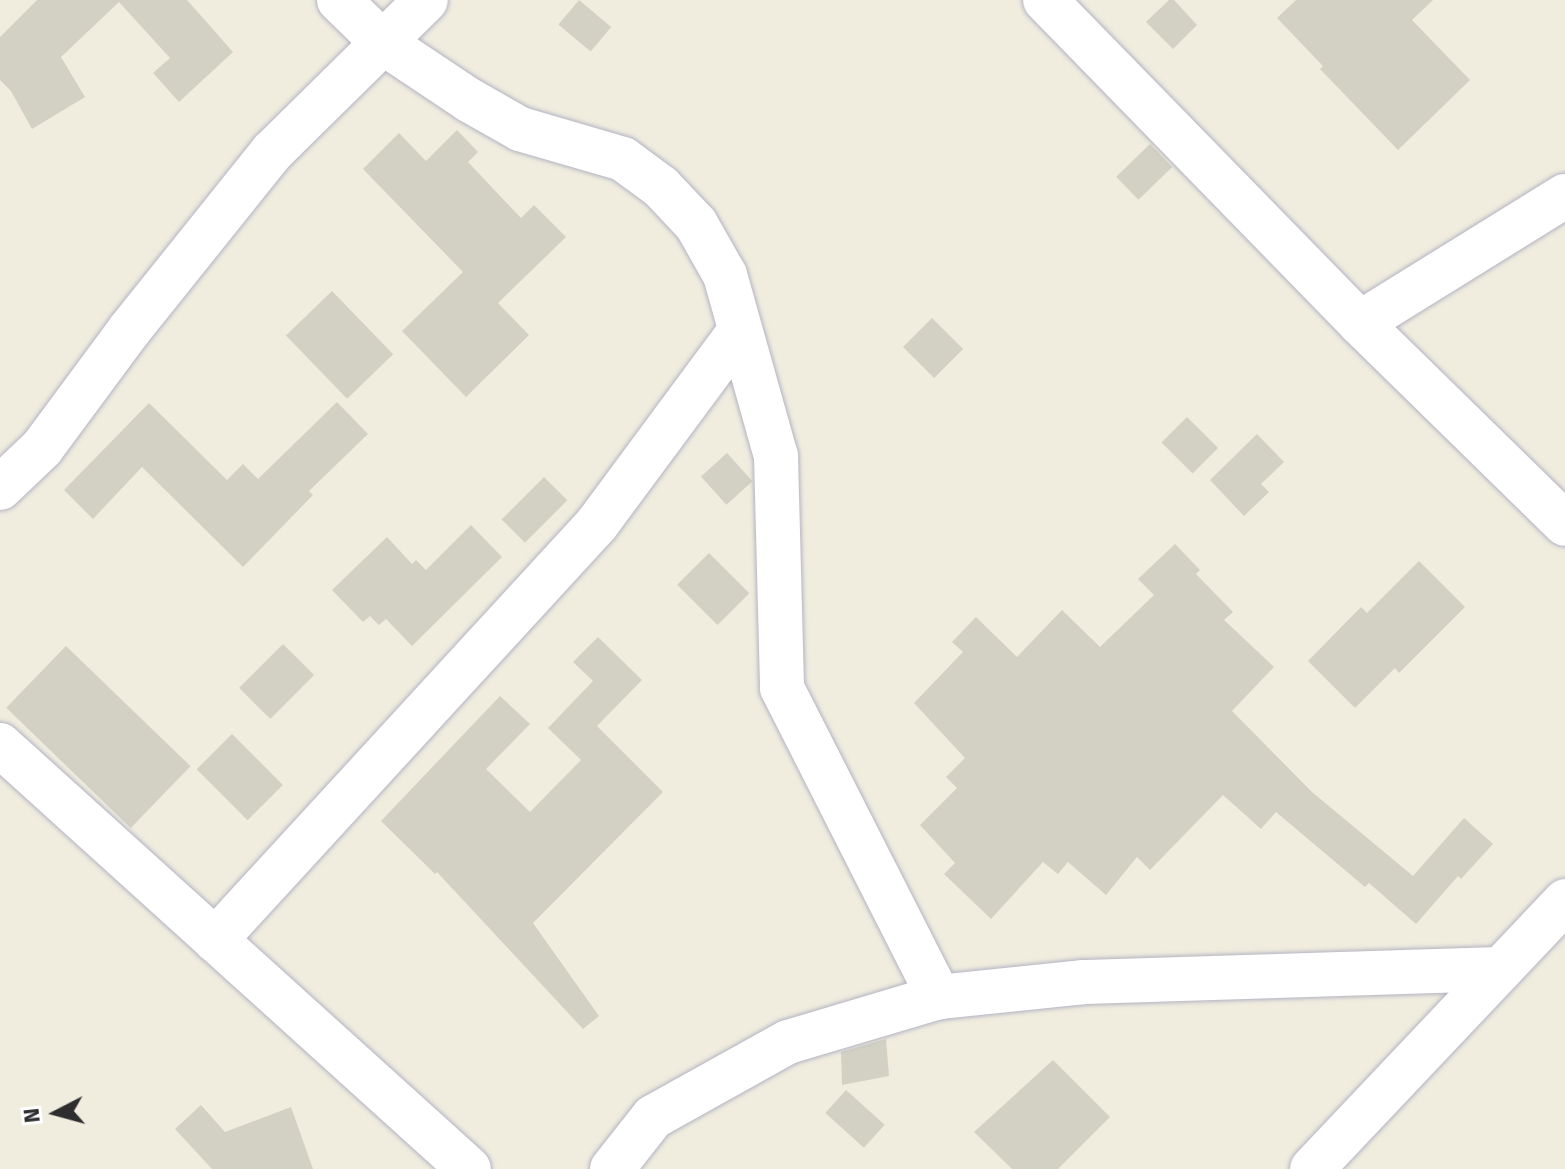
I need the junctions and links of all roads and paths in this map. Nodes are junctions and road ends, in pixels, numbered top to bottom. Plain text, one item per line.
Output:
1 (339, 0) edge
2 (426, 0) edge
3 (1045, 0) edge
4 (382, 42) junction
5 (1565, 196) edge
6 (1360, 323) junction
7 (740, 331) junction
8 (0, 488) edge
9 (1565, 524) edge
10 (0, 745) edge
11 (1565, 901) edge
12 (215, 940) junction
13 (1501, 969) junction
14 (939, 997) junction
15 (469, 1169) edge
16 (612, 1169) edge
17 (1312, 1169) edge

1 - 4 street
2 - 4 street
3 - 6 street
4 - 7 street
4 - 8 street
5 - 6 street
6 - 9 street
7 - 12 street
7 - 14 street
10 - 12 street
11 - 13 street
12 - 15 street
13 - 14 street
13 - 17 street
14 - 16 street

